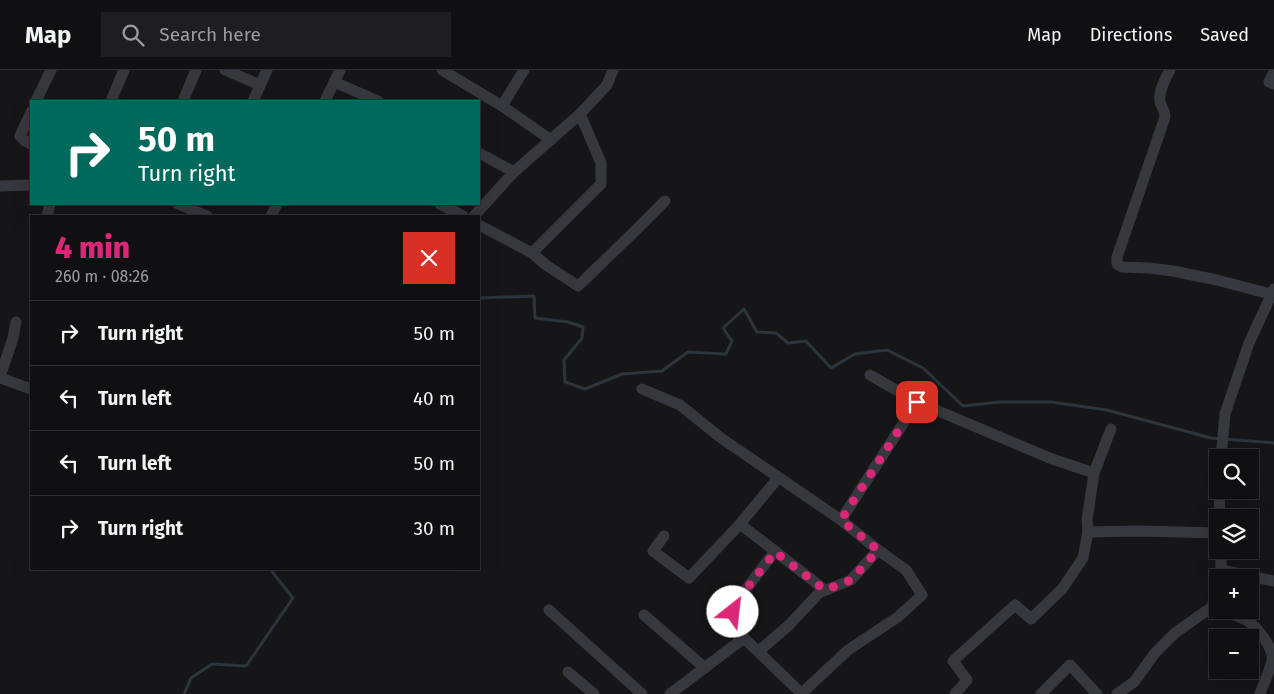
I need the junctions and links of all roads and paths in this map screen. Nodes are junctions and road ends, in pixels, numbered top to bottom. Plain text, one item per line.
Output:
1 (51, 70) edge
2 (124, 70) edge
3 (196, 70) edge
4 (225, 70) edge
5 (268, 70) edge
6 (340, 70) edge
7 (442, 70) edge
8 (524, 70) edge
9 (612, 70) edge
10 (1170, 70) edge
11 (1274, 72) edge
12 (334, 82) junction
13 (1274, 84) edge
14 (260, 85) junction
15 (36, 100) edge
16 (111, 100) edge
17 (183, 100) edge
18 (253, 100) edge
19 (325, 100) edge
20 (376, 100) edge
21 (502, 106) junction
22 (30, 114) edge
23 (580, 114) junction
24 (551, 140) junction
25 (30, 144) edge
26 (480, 155) edge
27 (514, 172) junction
28 (30, 185) edge
29 (0, 186) edge
30 (665, 200) dead end
31 (180, 205) edge
32 (442, 205) edge
33 (204, 215) edge
34 (461, 215) edge
35 (475, 215) edge
36 (480, 226) edge
37 (532, 253) junction
38 (1273, 292) edge
39 (16, 322) dead end
40 (870, 374) dead end
41 (0, 378) edge
42 (30, 389) edge
43 (642, 389) dead end
44 (917, 402) junction
45 (1111, 429) dead end
46 (1222, 449) edge
47 (1094, 474) junction
48 (778, 478) junction
49 (841, 520) junction
50 (740, 524) junction
51 (1088, 532) junction
52 (1209, 534) edge
53 (664, 536) dead end
54 (878, 550) junction
55 (775, 552) junction
56 (1259, 579) edge
57 (1274, 581) edge
58 (825, 590) junction
59 (549, 610) dead end
60 (1209, 614) edge
61 (644, 615) dead end
62 (1243, 619) edge
63 (744, 638) junction
64 (758, 652) junction
65 (1273, 660) edge
66 (705, 668) junction
67 (568, 672) dead end
68 (594, 694) edge
69 (642, 694) edge
70 (670, 694) edge
71 (802, 694) edge
72 (955, 694) edge
73 (1041, 694) edge
74 (1097, 694) edge
75 (1118, 694) edge
76 (1260, 694) edge

1 - 15 street
2 - 16 street
3 - 17 street
4 - 14 street
5 - 14 street
6 - 12 street
7 - 21 street
8 - 21 street
9 - 23 street
10 - 38 street
11 - 13 street
12 - 19 street
12 - 20 street
14 - 18 street
21 - 24 street
22 - 25 street
23 - 24 street
23 - 37 street
24 - 27 street
26 - 27 street
27 - 35 street
28 - 29 street
30 - 37 street
31 - 33 street
32 - 34 street
36 - 37 street
38 - 46 street
39 - 41 street
40 - 44 street
41 - 42 street
43 - 48 street
44 - 47 street
44 - 49 street
45 - 47 street
47 - 51 street
48 - 49 street
48 - 50 street
49 - 54 street
50 - 53 street
50 - 55 street
51 - 52 street
51 - 72 street
54 - 58 street
54 - 71 street
55 - 58 street
55 - 63 street
56 - 57 street
58 - 64 street
59 - 69 street
60 - 75 street
61 - 66 street
62 - 65 street
63 - 64 street
63 - 66 street
64 - 71 street
65 - 76 street
66 - 70 street
67 - 68 street
73 - 74 street

